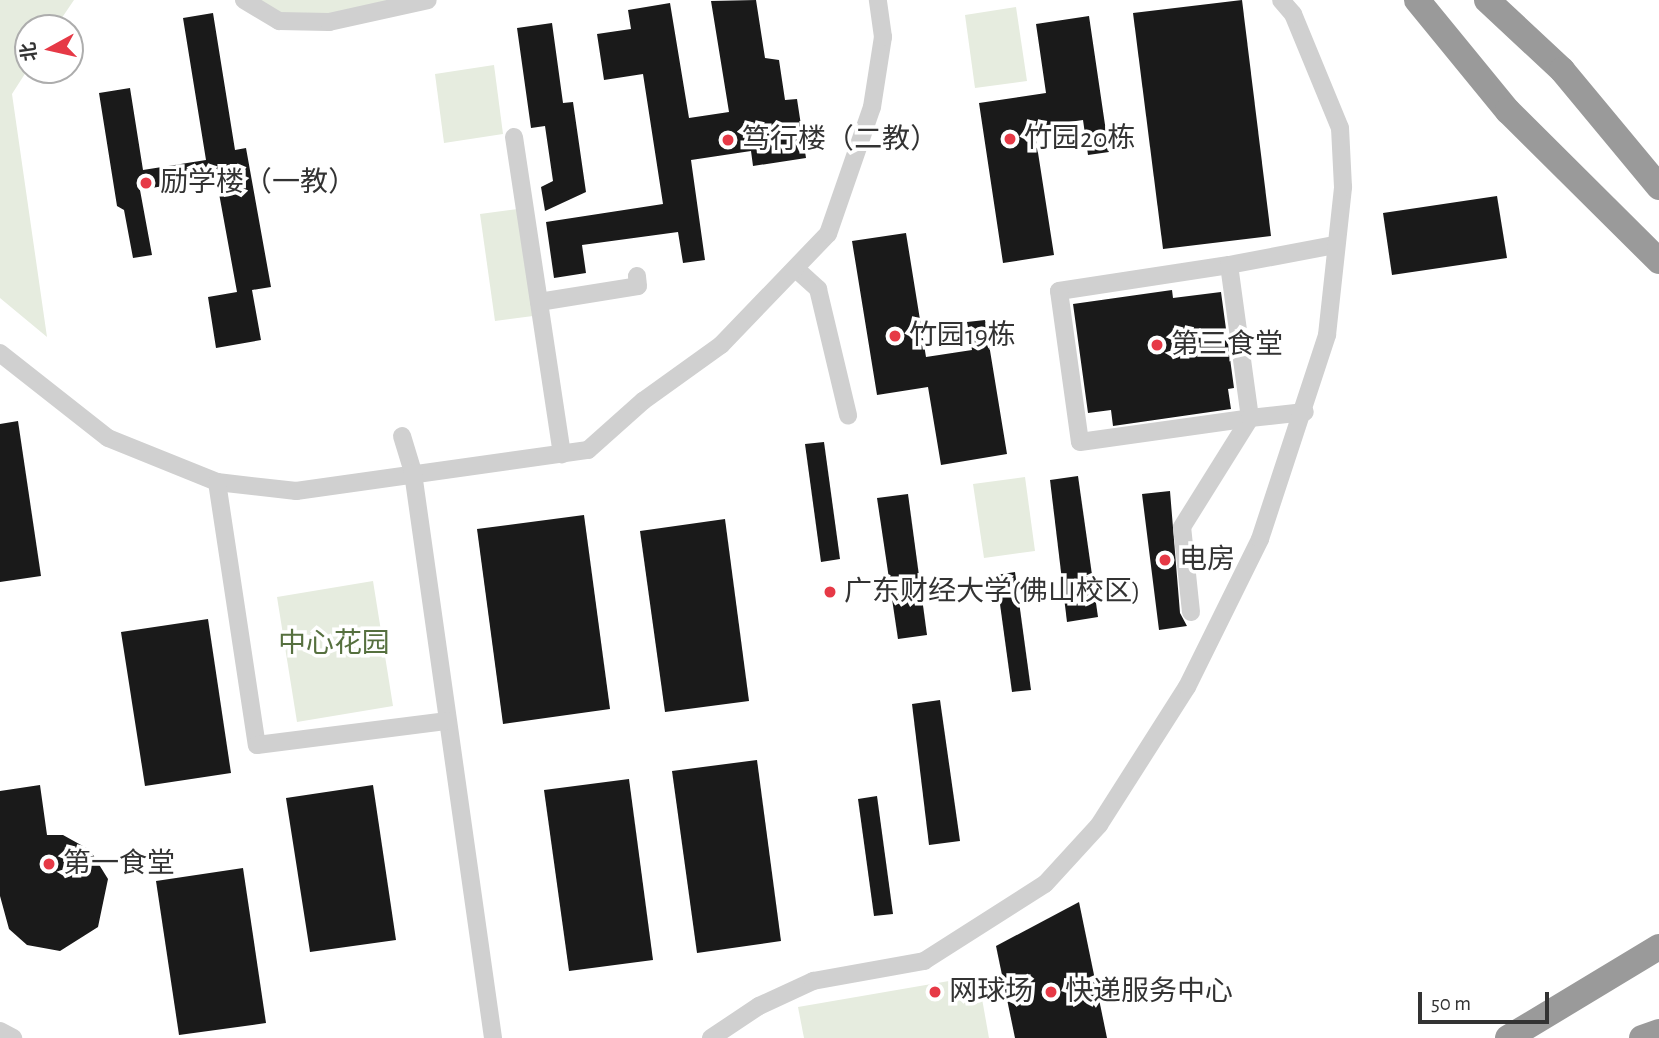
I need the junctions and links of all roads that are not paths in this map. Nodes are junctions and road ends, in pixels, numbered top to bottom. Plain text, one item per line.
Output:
1 (244, 0) edge
2 (428, 0) edge
3 (878, 0) edge
4 (1281, 0) edge
5 (1417, 0) edge
6 (1487, 0) edge
7 (514, 137) dead end
8 (1659, 187) edge
9 (1335, 245) junction
10 (1659, 261) edge
11 (1229, 265) junction
12 (796, 269) junction
13 (637, 276) dead end
14 (539, 302) junction
15 (0, 353) edge
16 (1305, 412) junction
17 (848, 415) dead end
18 (1250, 418) junction
19 (402, 436) dead end
20 (562, 454) junction
21 (413, 473) junction
22 (217, 482) junction
23 (1191, 612) dead end
24 (447, 721) junction
25 (1659, 947) edge
26 (0, 1031) edge
27 (1659, 1032) edge
28 (13, 1038) edge
29 (493, 1038) edge
30 (711, 1038) edge
31 (1508, 1038) edge
32 (1642, 1038) edge

1 - 2 street
3 - 12 street
4 - 9 street
5 - 10 highway
6 - 8 highway
7 - 14 street
9 - 11 street
9 - 16 street
11 - 18 street
11 - 18 street
12 - 17 street
12 - 20 street
13 - 14 street
14 - 20 street
15 - 22 street
16 - 18 street
16 - 30 street
18 - 23 street
19 - 21 street
20 - 21 street
21 - 22 street
21 - 24 street
22 - 24 street
24 - 29 street
25 - 31 highway
26 - 28 street
27 - 32 highway

